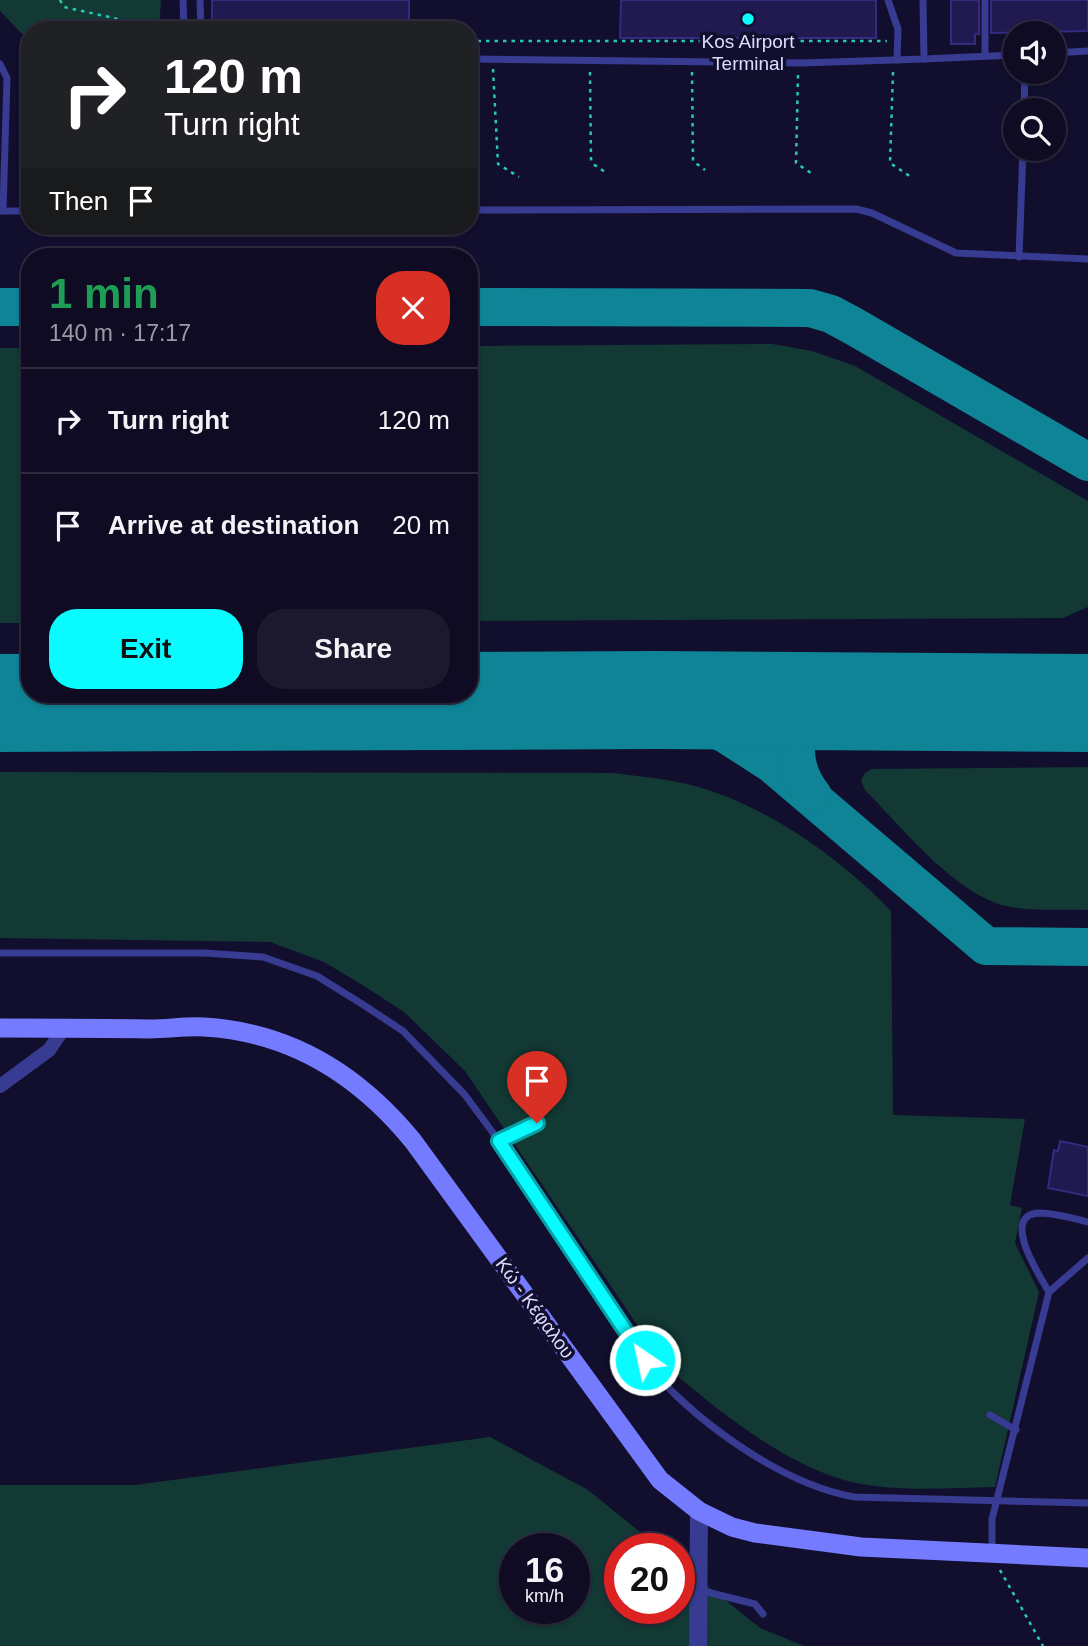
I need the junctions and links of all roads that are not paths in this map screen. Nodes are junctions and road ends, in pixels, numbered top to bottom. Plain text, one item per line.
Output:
1 (183, 0) edge
2 (200, 0) edge
3 (888, 0) edge
4 (923, 0) edge
5 (985, 0) edge
6 (184, 21) edge
7 (201, 21) edge
8 (1088, 51) edge
9 (1066, 52) edge
10 (985, 55) junction
11 (1003, 55) edge
12 (478, 59) edge
13 (924, 59) junction
14 (896, 60) junction
15 (0, 64) edge
16 (1023, 161) edge
17 (478, 210) edge
18 (2, 211) edge
19 (21, 211) edge
20 (1019, 257) junction
21 (1088, 259) edge
22 (0, 953) edge
23 (0, 1028) edge
24 (64, 1028) junction
25 (0, 1086) edge
26 (537, 1123) dead end
27 (499, 1141) junction
28 (1088, 1222) edge
29 (1088, 1258) edge
30 (1049, 1292) junction
31 (990, 1415) dead end
32 (1016, 1430) junction
33 (999, 1499) junction
34 (1088, 1503) edge
35 (699, 1511) junction
36 (992, 1553) junction
37 (1088, 1558) edge
38 (698, 1590) junction
39 (763, 1614) dead end
40 (698, 1646) edge

1 - 6 lane
2 - 7 lane
3 - 14 lane
4 - 13 lane
5 - 10 lane
8 - 9 lane
10 - 11 lane
10 - 13 lane
12 - 14 lane
13 - 14 lane
15 - 18 lane
16 - 20 lane
17 - 20 lane
18 - 19 lane
20 - 21 lane
22 - 27 lane
23 - 24 main road, Κώ - Κέφαλου
24 - 25 street
24 - 35 main road, Κώ - Κέφαλου
26 - 27 lane
27 - 33 lane
28 - 30 lane
29 - 30 lane
30 - 32 lane
31 - 32 lane
32 - 33 lane
33 - 34 lane
33 - 36 lane
35 - 36 main road, Κώ - Κέφαλου
35 - 38 street
36 - 37 main road, Κώ - Κέφαλου
38 - 39 lane
38 - 40 street

